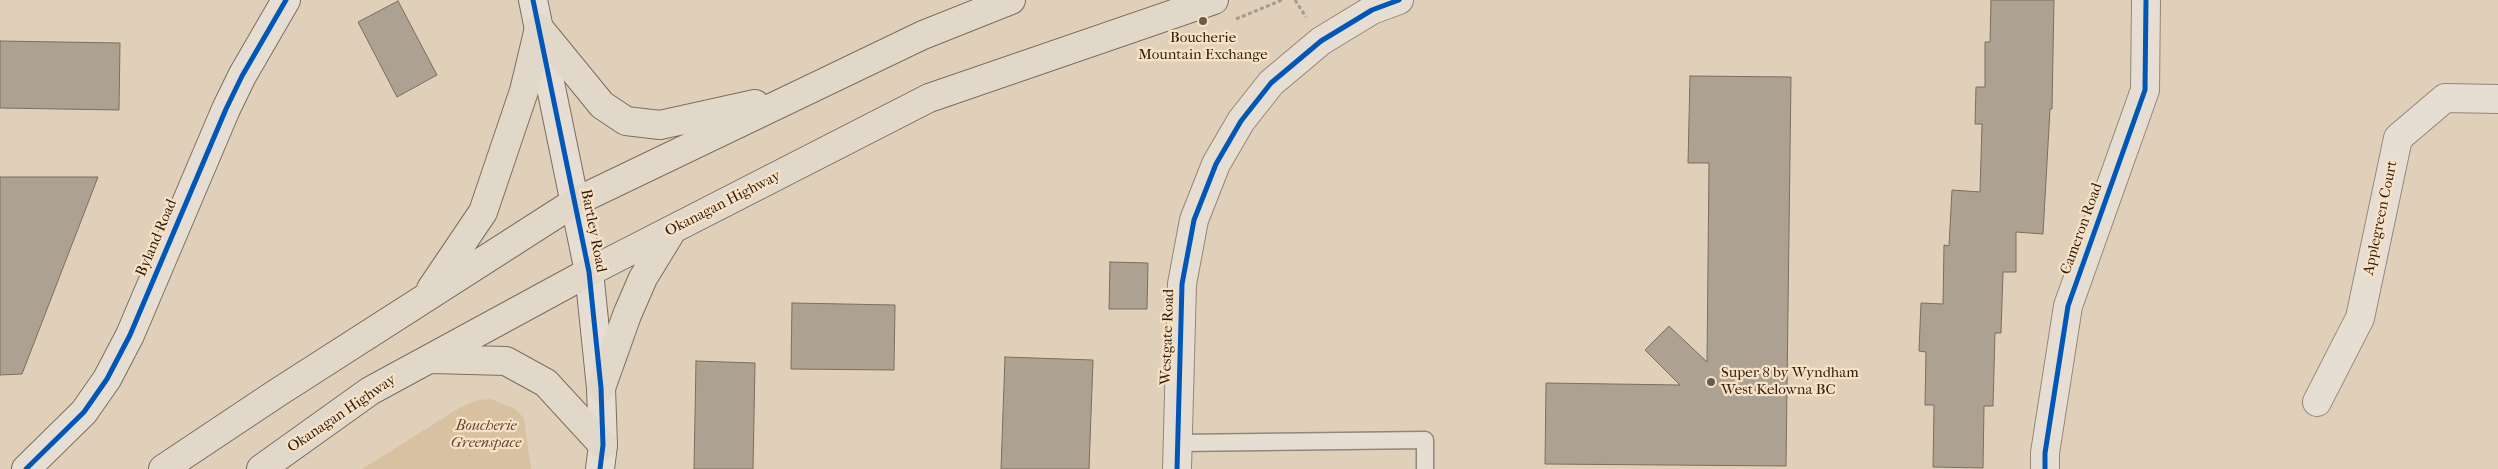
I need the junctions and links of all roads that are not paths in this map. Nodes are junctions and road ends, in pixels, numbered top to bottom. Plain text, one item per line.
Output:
1 (286, 0) edge
2 (533, 0) edge
3 (1011, 0) edge
4 (1214, 0) edge
5 (1400, 0) edge
6 (2146, 0) edge
7 (539, 28) junction
8 (803, 93) junction
9 (2498, 99) edge
10 (575, 202) junction
11 (673, 229) junction
12 (589, 272) junction
13 (426, 298) junction
14 (430, 358) junction
15 (601, 388) junction
16 (2317, 402) dead end
17 (1177, 456) edge
18 (602, 457) edge
19 (26, 469) edge
20 (163, 469) edge
21 (261, 469) edge
22 (1424, 469) edge
23 (2045, 469) edge

1 - 19 street, Byland Road
2 - 7 street, Bartley Road
3 - 8 highway
4 - 11 highway, Okanagan Highway
5 - 17 street, Westgate Road
6 - 23 street, Cameron Road
7 - 8 highway
7 - 10 street, Bartley Road
7 - 13 highway
8 - 10 highway
9 - 16 street, Applegreen Court
10 - 12 street, Bartley Road
10 - 13 highway
11 - 12 highway, Okanagan Highway
11 - 15 highway
12 - 14 highway, Okanagan Highway
12 - 15 street, Bartley Road
13 - 20 highway
14 - 18 highway
14 - 21 highway, Okanagan Highway
15 - 18 street, Bartley Road
17 - 22 lane

